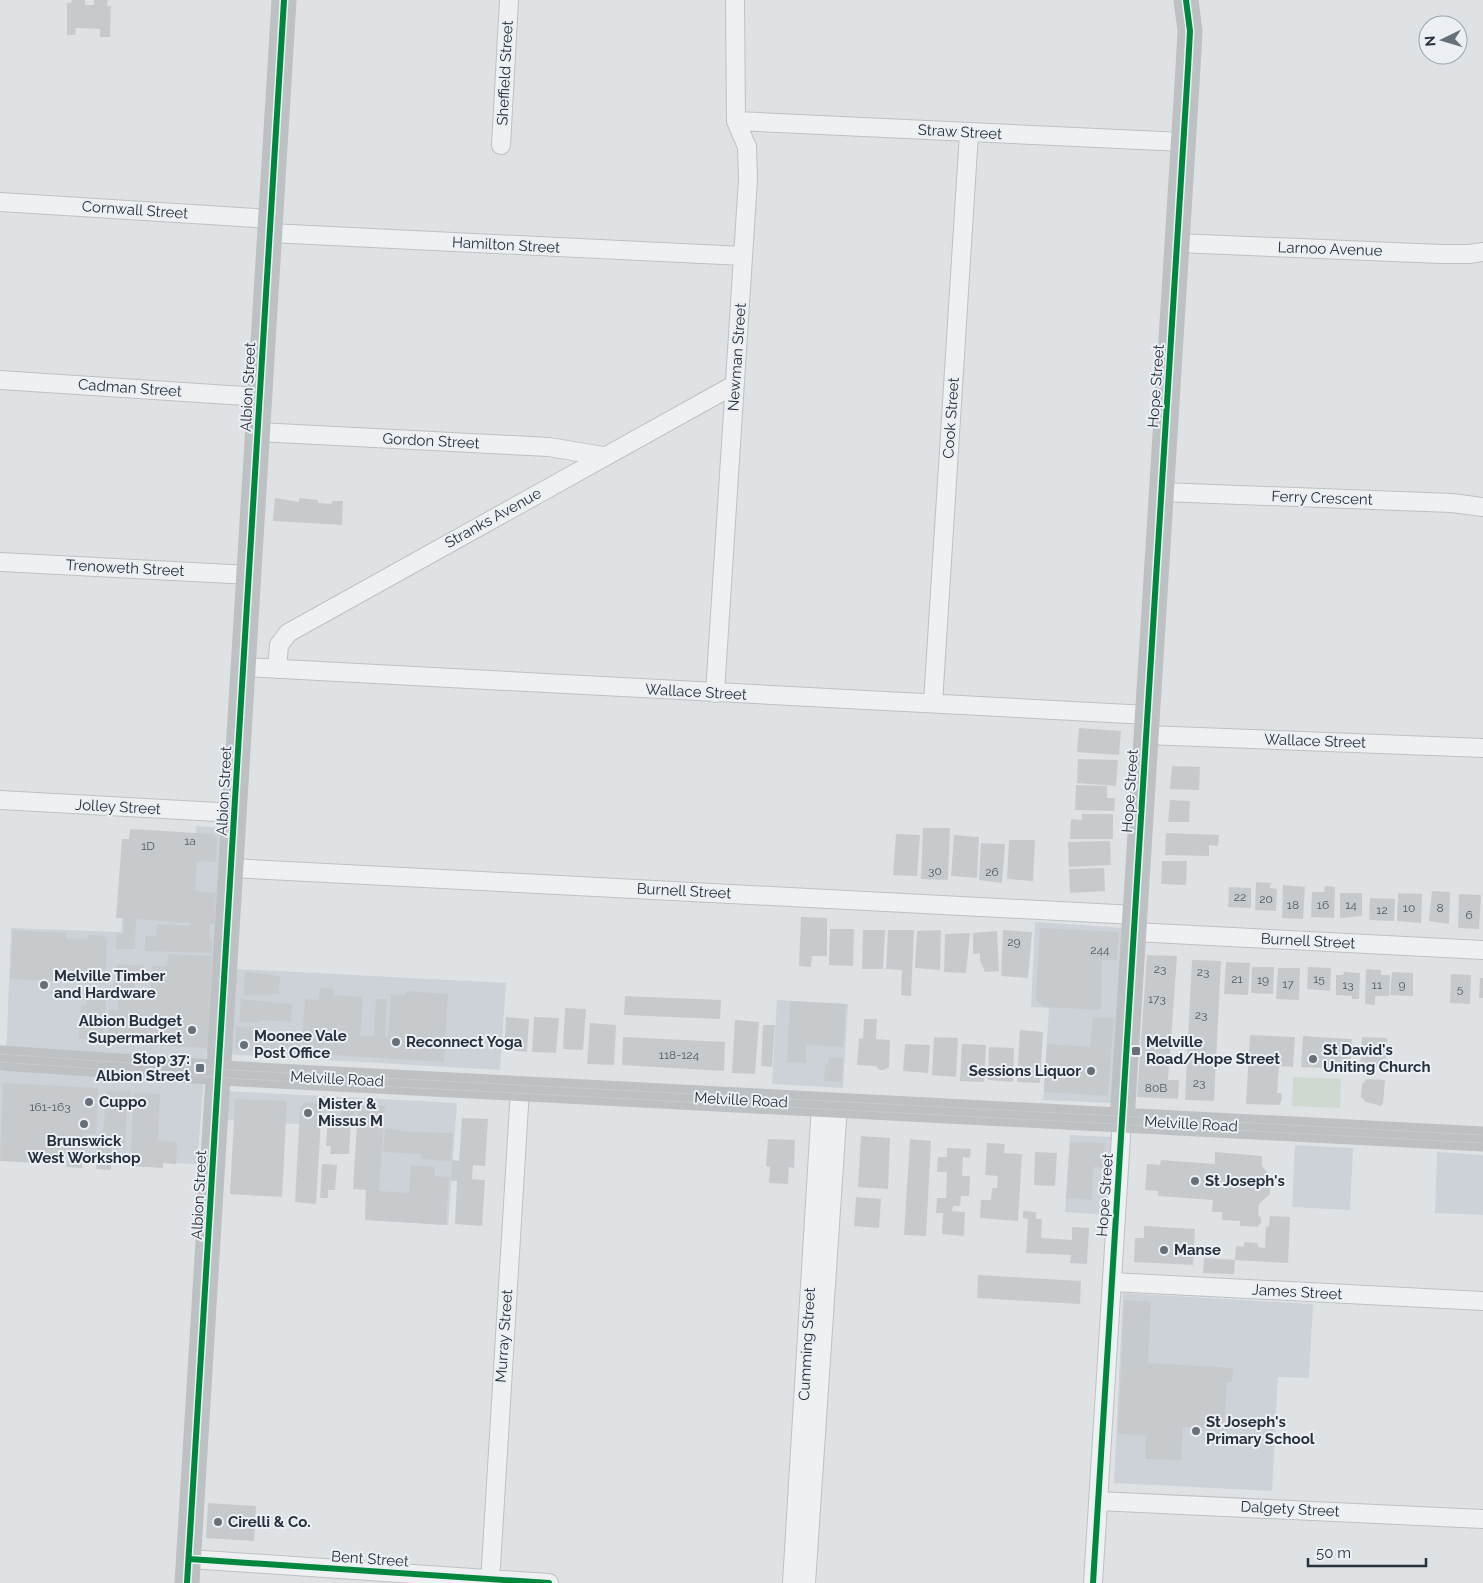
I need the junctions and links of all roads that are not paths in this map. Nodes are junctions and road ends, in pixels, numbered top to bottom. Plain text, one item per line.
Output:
1 (284, 0) edge
2 (509, 0) edge
3 (735, 0) edge
4 (740, 0) edge
5 (1186, 0) edge
6 (1197, 0) edge
7 (736, 24) junction
8 (1190, 31) junction
9 (736, 121) junction
10 (969, 133) junction
11 (1183, 142) junction
12 (501, 145) dead end
13 (0, 202) edge
14 (270, 226) junction
15 (1177, 243) junction
16 (1483, 252) edge
17 (743, 256) junction
18 (0, 380) edge
19 (734, 385) junction
20 (260, 397) junction
21 (258, 432) junction
22 (603, 456) junction
23 (1162, 492) junction
24 (1483, 507) edge
25 (0, 562) edge
26 (250, 575) junction
27 (244, 667) junction
28 (277, 669) junction
29 (715, 693) junction
30 (933, 703) junction
31 (1147, 725) junction
32 (1483, 748) edge
33 (0, 800) edge
34 (236, 813) junction
35 (232, 868) junction
36 (1134, 923) junction
37 (1483, 950) edge
38 (0, 1058) edge
39 (219, 1073) junction
40 (520, 1089) junction
41 (829, 1105) junction
42 (1122, 1120) junction
43 (1483, 1139) edge
44 (1112, 1282) junction
45 (1483, 1301) edge
46 (809, 1427) junction
47 (1098, 1501) junction
48 (1483, 1519) edge
49 (188, 1571) edge
50 (491, 1581) edge
51 (549, 1583) edge
52 (792, 1583) edge
53 (806, 1583) edge
54 (1093, 1583) edge

1 - 14 street, Albion Street
2 - 12 street, Sheffield Street
3 - 7 street, Newman Street
4 - 7 street, Newman Street
5 - 8 street, Hope Street
6 - 8 street, Hope Street
7 - 9 street, Newman Street
8 - 11 street, Hope Street
9 - 10 street, Straw Street
9 - 17 street, Newman Street
10 - 11 street, Straw Street
10 - 30 street, Cook Street
11 - 15 street, Hope Street
13 - 14 street, Cornwall Street
14 - 17 street, Hamilton Street
14 - 20 street, Albion Street
15 - 16 street, Larnoo Avenue
15 - 23 street, Hope Street
17 - 19 street, Newman Street
18 - 20 street, Cadman Street
19 - 22 street, Stranks Avenue
19 - 29 street, Newman Street
20 - 21 street, Albion Street
21 - 22 street, Gordon Street
21 - 26 street, Albion Street
22 - 28 street, Stranks Avenue
23 - 24 street, Ferry Crescent
23 - 31 street, Hope Street
25 - 26 street, Trenoweth Street
26 - 27 street, Albion Street
27 - 28 street, Wallace Street
27 - 34 street, Albion Street
28 - 29 street, Wallace Street
29 - 30 street, Wallace Street
30 - 31 street, Wallace Street
31 - 32 street, Wallace Street
31 - 36 street, Hope Street
33 - 34 street, Jolley Street
34 - 35 street, Albion Street
35 - 36 street, Burnell Street
35 - 39 street, Albion Street
36 - 37 street, Burnell Street
36 - 42 street, Hope Street
38 - 39 street, Melville Road
39 - 40 street, Melville Road
39 - 49 street, Albion Street
40 - 41 street, Melville Road
40 - 50 street, Murray Street
41 - 42 street, Melville Road
41 - 46 street, Cumming Street
42 - 43 street, Melville Road
42 - 44 street, Hope Street
44 - 45 street, James Street
44 - 47 street, Hope Street
46 - 52 street, Cumming Street
46 - 53 street, Cumming Street
47 - 48 street, Dalgety Street
47 - 54 street, Hope Street
49 - 50 street, Bent Street
50 - 51 street, Bent Street

